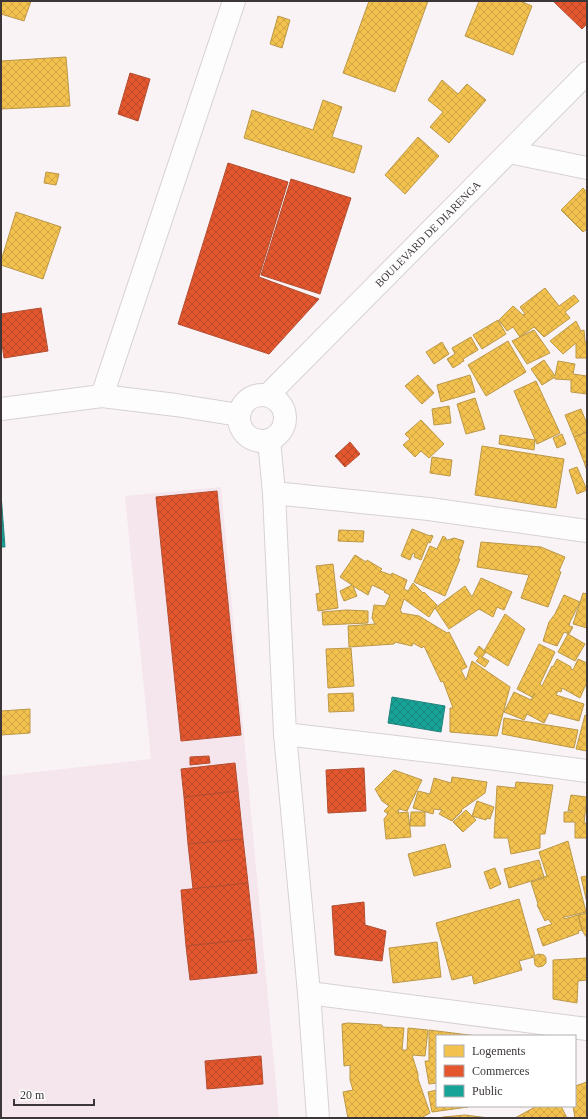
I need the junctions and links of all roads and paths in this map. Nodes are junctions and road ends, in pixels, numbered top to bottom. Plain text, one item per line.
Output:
1 (234, 1) edge
2 (587, 73) edge
3 (509, 152) junction
4 (587, 168) edge
5 (268, 395) junction
6 (102, 396) junction
7 (1, 409) edge
8 (239, 415) junction
9 (270, 440) junction
10 (274, 493) junction
11 (587, 531) edge
12 (285, 734) junction
13 (587, 771) edge
14 (309, 993) junction
15 (587, 1029) edge
16 (318, 1118) edge

1 - 6 main road
2 - 3 main road, BOULEVARD DE DIARENGA
3 - 4 main road
3 - 5 main road, BOULEVARD DE DIARENGA
5 - 8 main road
5 - 9 main road
6 - 7 main road
6 - 8 main road
8 - 9 main road
9 - 10 main road
10 - 11 main road
10 - 12 main road
12 - 13 main road
12 - 14 main road
14 - 15 main road
14 - 16 main road

